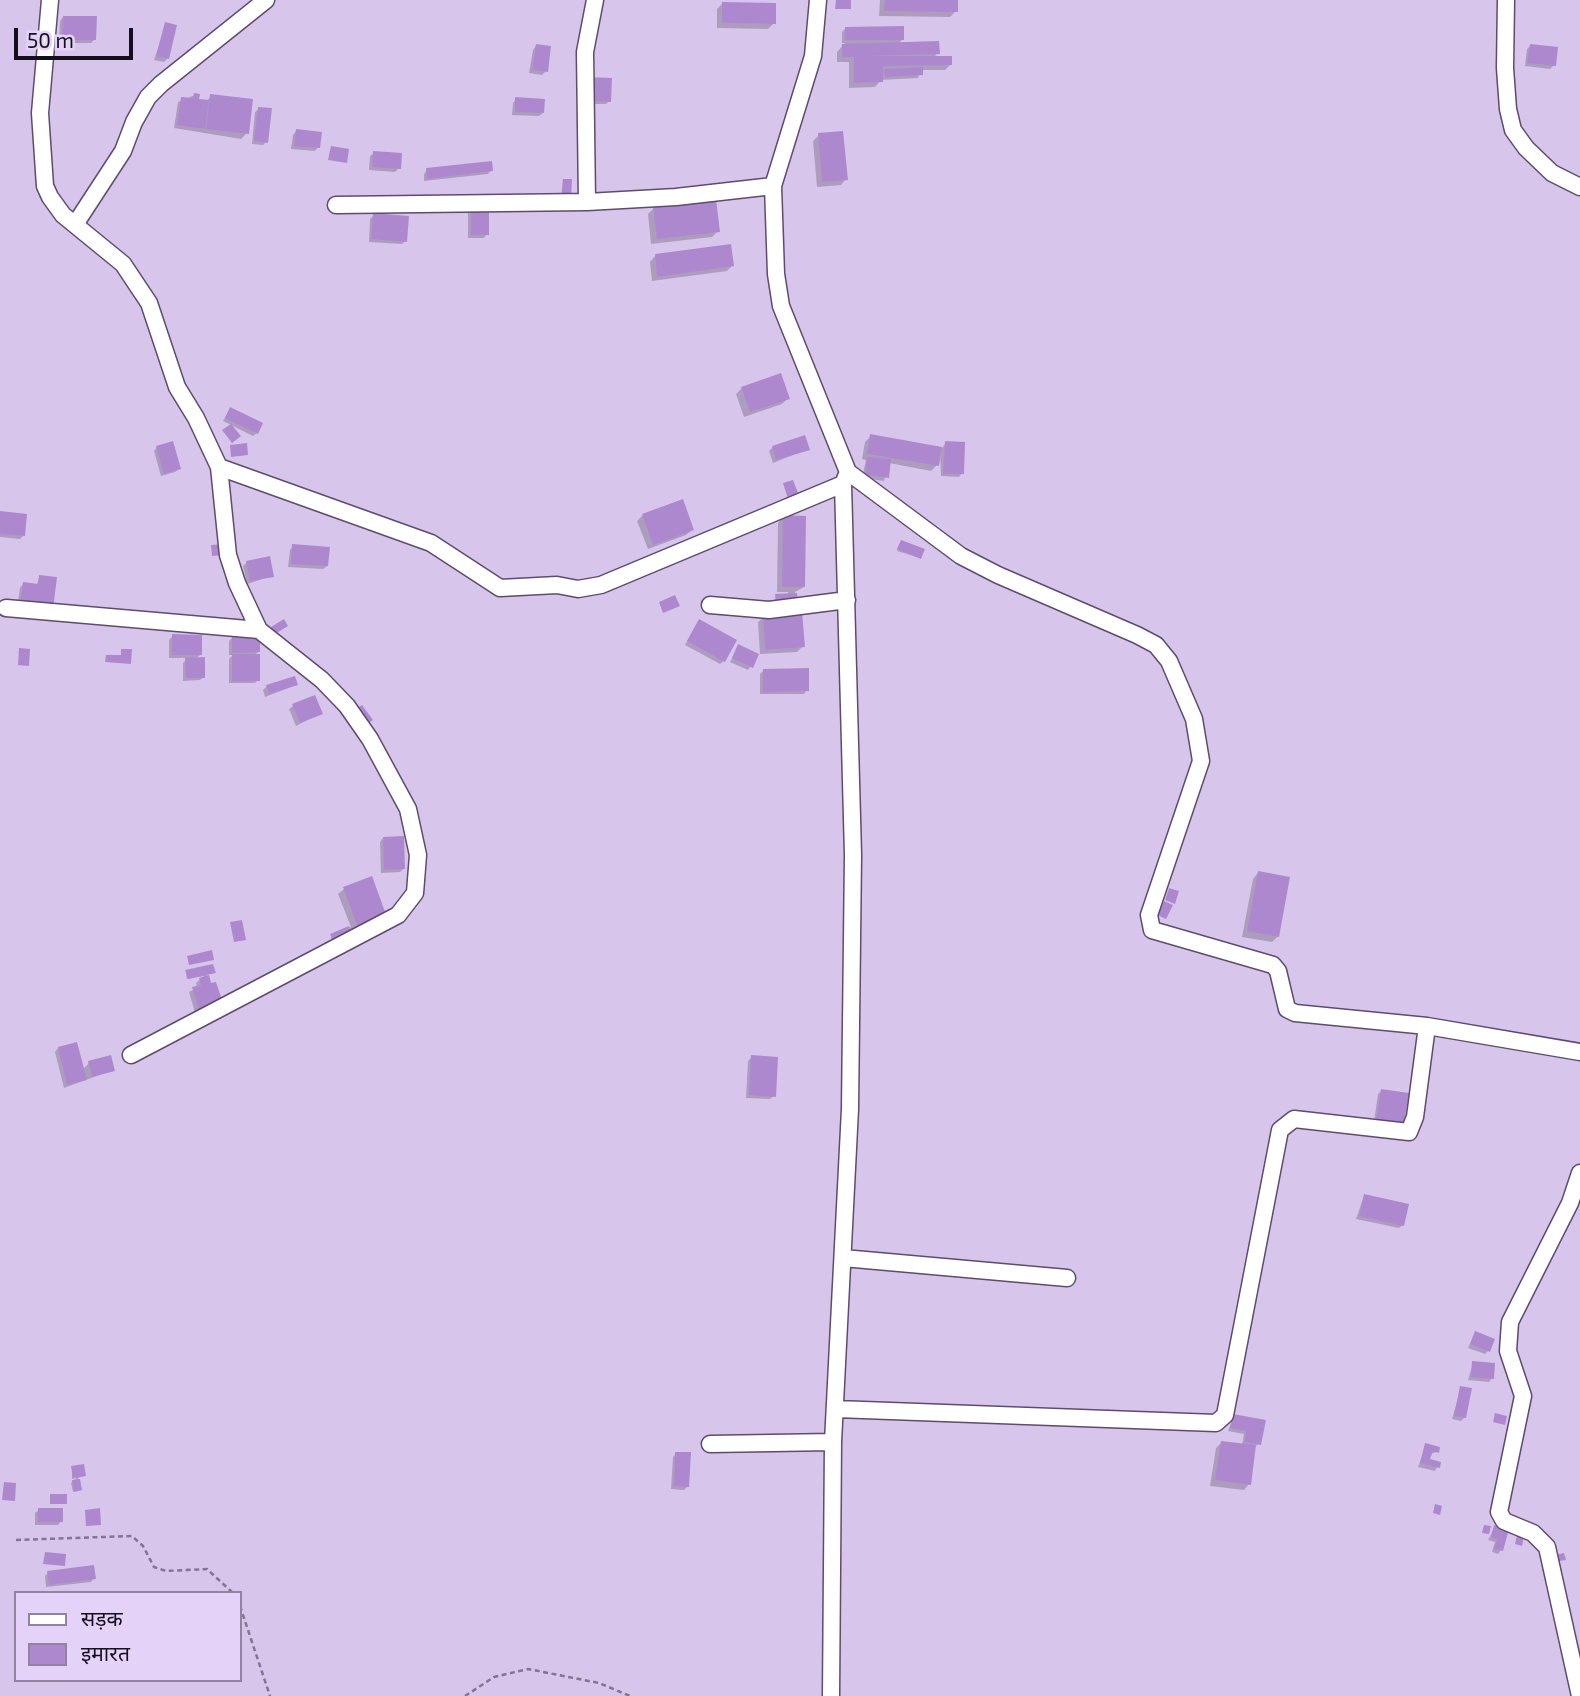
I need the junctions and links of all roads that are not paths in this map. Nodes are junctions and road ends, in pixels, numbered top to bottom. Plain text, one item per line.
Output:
1 (50, 0) edge
2 (266, 0) edge
3 (595, 0) edge
4 (818, 0) edge
5 (1506, 0) edge
6 (773, 186) junction
7 (1580, 187) edge
8 (587, 202) junction
9 (336, 205) dead end
10 (76, 223) junction
11 (219, 467) junction
12 (846, 478) junction
13 (847, 600) junction
14 (710, 605) dead end
15 (6, 608) dead end
16 (259, 630) junction
17 (1427, 1026) junction
18 (1580, 1052) edge
19 (131, 1055) dead end
20 (1580, 1173) edge
21 (843, 1258) junction
22 (1067, 1278) dead end
23 (836, 1409) junction
24 (833, 1442) junction
25 (710, 1444) dead end
26 (831, 1696) edge
27 (1580, 1696) edge

1 - 10 street
2 - 10 street
3 - 8 street
4 - 6 street
5 - 7 street
6 - 8 street
6 - 12 street
8 - 9 street
10 - 11 street
11 - 12 street
11 - 16 street
12 - 13 street
12 - 17 street
13 - 14 street
13 - 21 street
15 - 16 street
16 - 19 street
17 - 18 street
17 - 23 street
20 - 27 street
21 - 22 street
21 - 23 street
23 - 24 street
24 - 25 street
24 - 26 street

